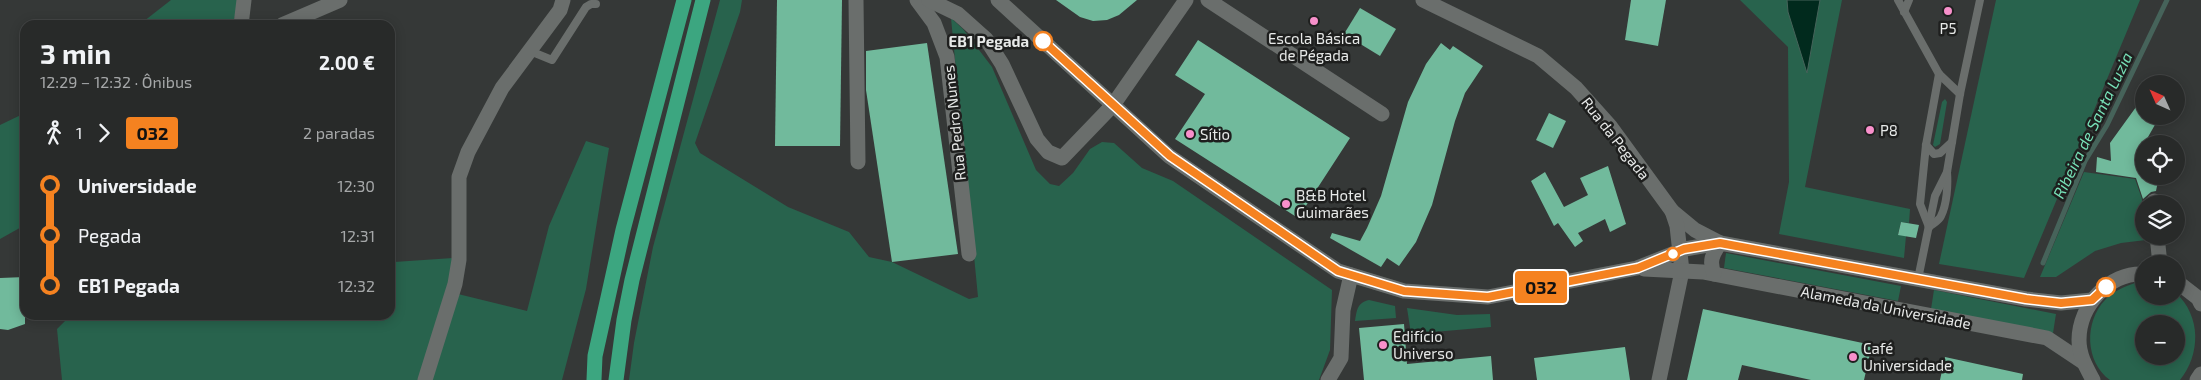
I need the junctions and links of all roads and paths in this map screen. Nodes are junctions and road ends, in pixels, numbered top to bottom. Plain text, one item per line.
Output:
1 (244, 0) edge
2 (340, 0) edge
3 (563, 0) edge
4 (684, 0) edge
5 (703, 0) edge
6 (856, 0) edge
7 (917, 0) edge
8 (929, 0) edge
9 (998, 0) edge
10 (1186, 0) edge
11 (1208, 0) edge
12 (1423, 0) edge
13 (1898, 0) edge
14 (1909, 0) edge
15 (1980, 0) edge
16 (596, 4) dead end
17 (1904, 12) junction
18 (242, 20) edge
19 (294, 20) edge
20 (530, 51) junction
21 (1939, 74) junction
22 (1960, 94) junction
23 (1113, 105) junction
24 (1382, 114) dead end
25 (1952, 142) junction
26 (1926, 145) junction
27 (858, 162) dead end
28 (1672, 211) junction
29 (1929, 227) junction
30 (1720, 243) junction
31 (1679, 245) junction
32 (969, 254) dead end
33 (1638, 268) junction
34 (1682, 271) junction
35 (2135, 273) edge
36 (1714, 274) junction
37 (1350, 275) junction
38 (1918, 278) junction
39 (2185, 288) edge
40 (2092, 300) junction
41 (2201, 304) edge
42 (2083, 362) junction
43 (2201, 374) edge
44 (425, 380) edge
45 (594, 380) edge
46 (616, 380) edge
47 (1328, 380) edge
48 (1659, 380) edge
49 (2093, 380) edge
50 (2198, 380) edge

1 - 18 street
2 - 19 street
3 - 20 street
4 - 45 highway
5 - 46 highway
6 - 27 street
7 - 32 street, Rua Pedro Nunes
8 - 23 street
9 - 23 street
10 - 23 street
11 - 24 street
12 - 28 street, Rua da Pegada
13 - 17 lane
14 - 17 lane
15 - 22 lane
16 - 20 lane
17 - 21 lane
20 - 44 street
21 - 22 lane
21 - 26 lane
22 - 25 lane
23 - 37 street
25 - 26 lane
25 - 29 lane
26 - 29 lane
28 - 30 street
28 - 31 street
29 - 38 lane
30 - 31 street
30 - 36 street
30 - 38 street
31 - 33 street
31 - 34 street
33 - 34 street, Alameda da Universidade
33 - 37 street
34 - 36 street, Alameda da Universidade
34 - 48 street
35 - 40 street
36 - 42 street, Alameda da Universidade
37 - 47 street
38 - 40 street
39 - 41 street
40 - 42 street
42 - 49 street
43 - 50 street

